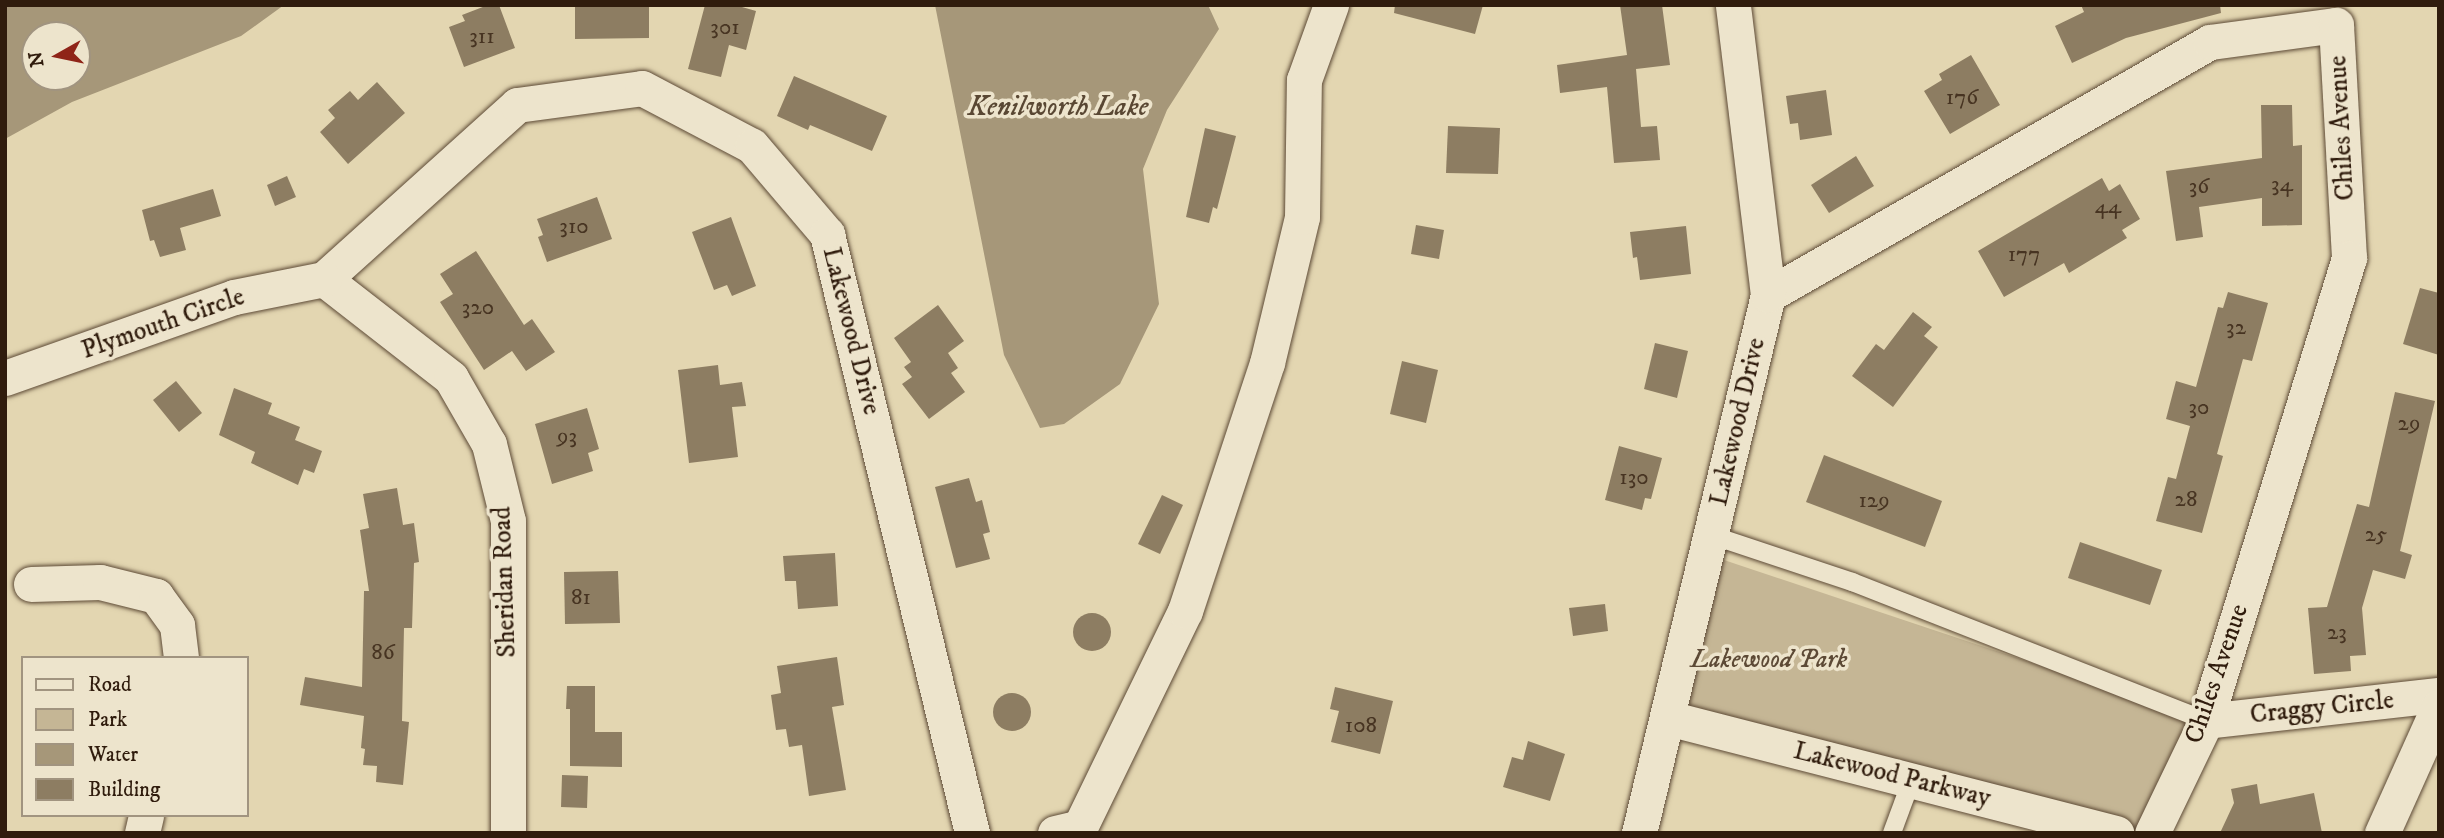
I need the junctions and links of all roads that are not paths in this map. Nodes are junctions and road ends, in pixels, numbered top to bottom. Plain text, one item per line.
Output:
1 (1331, 5) edge
2 (1733, 5) edge
3 (324, 279) junction
4 (1768, 295) junction
5 (5, 379) edge
6 (1711, 535) junction
7 (31, 584) dead end
8 (181, 656) edge
9 (2439, 695) edge
10 (2439, 706) edge
11 (1668, 718) junction
12 (2206, 721) junction
13 (1912, 779) junction
14 (508, 833) edge
15 (972, 833) edge
16 (1055, 833) edge
17 (1639, 833) edge
18 (1892, 833) edge
19 (2116, 833) edge
20 (2152, 833) edge
21 (2382, 833) edge

1 - 16 street
2 - 4 street, Lakewood Drive
3 - 5 street, Plymouth Circle
3 - 14 street, Sheridan Road
3 - 15 street, Lakewood Drive
4 - 6 street, Lakewood Drive
4 - 12 street, Chiles Avenue
6 - 11 street, Lakewood Drive
6 - 12 lane
7 - 8 street
9 - 12 street, Craggy Circle
10 - 21 street
11 - 13 street, Lakewood Parkway
11 - 17 street, Lakewood Drive
12 - 20 street, Chiles Avenue
13 - 18 lane
13 - 19 street, Lakewood Parkway

